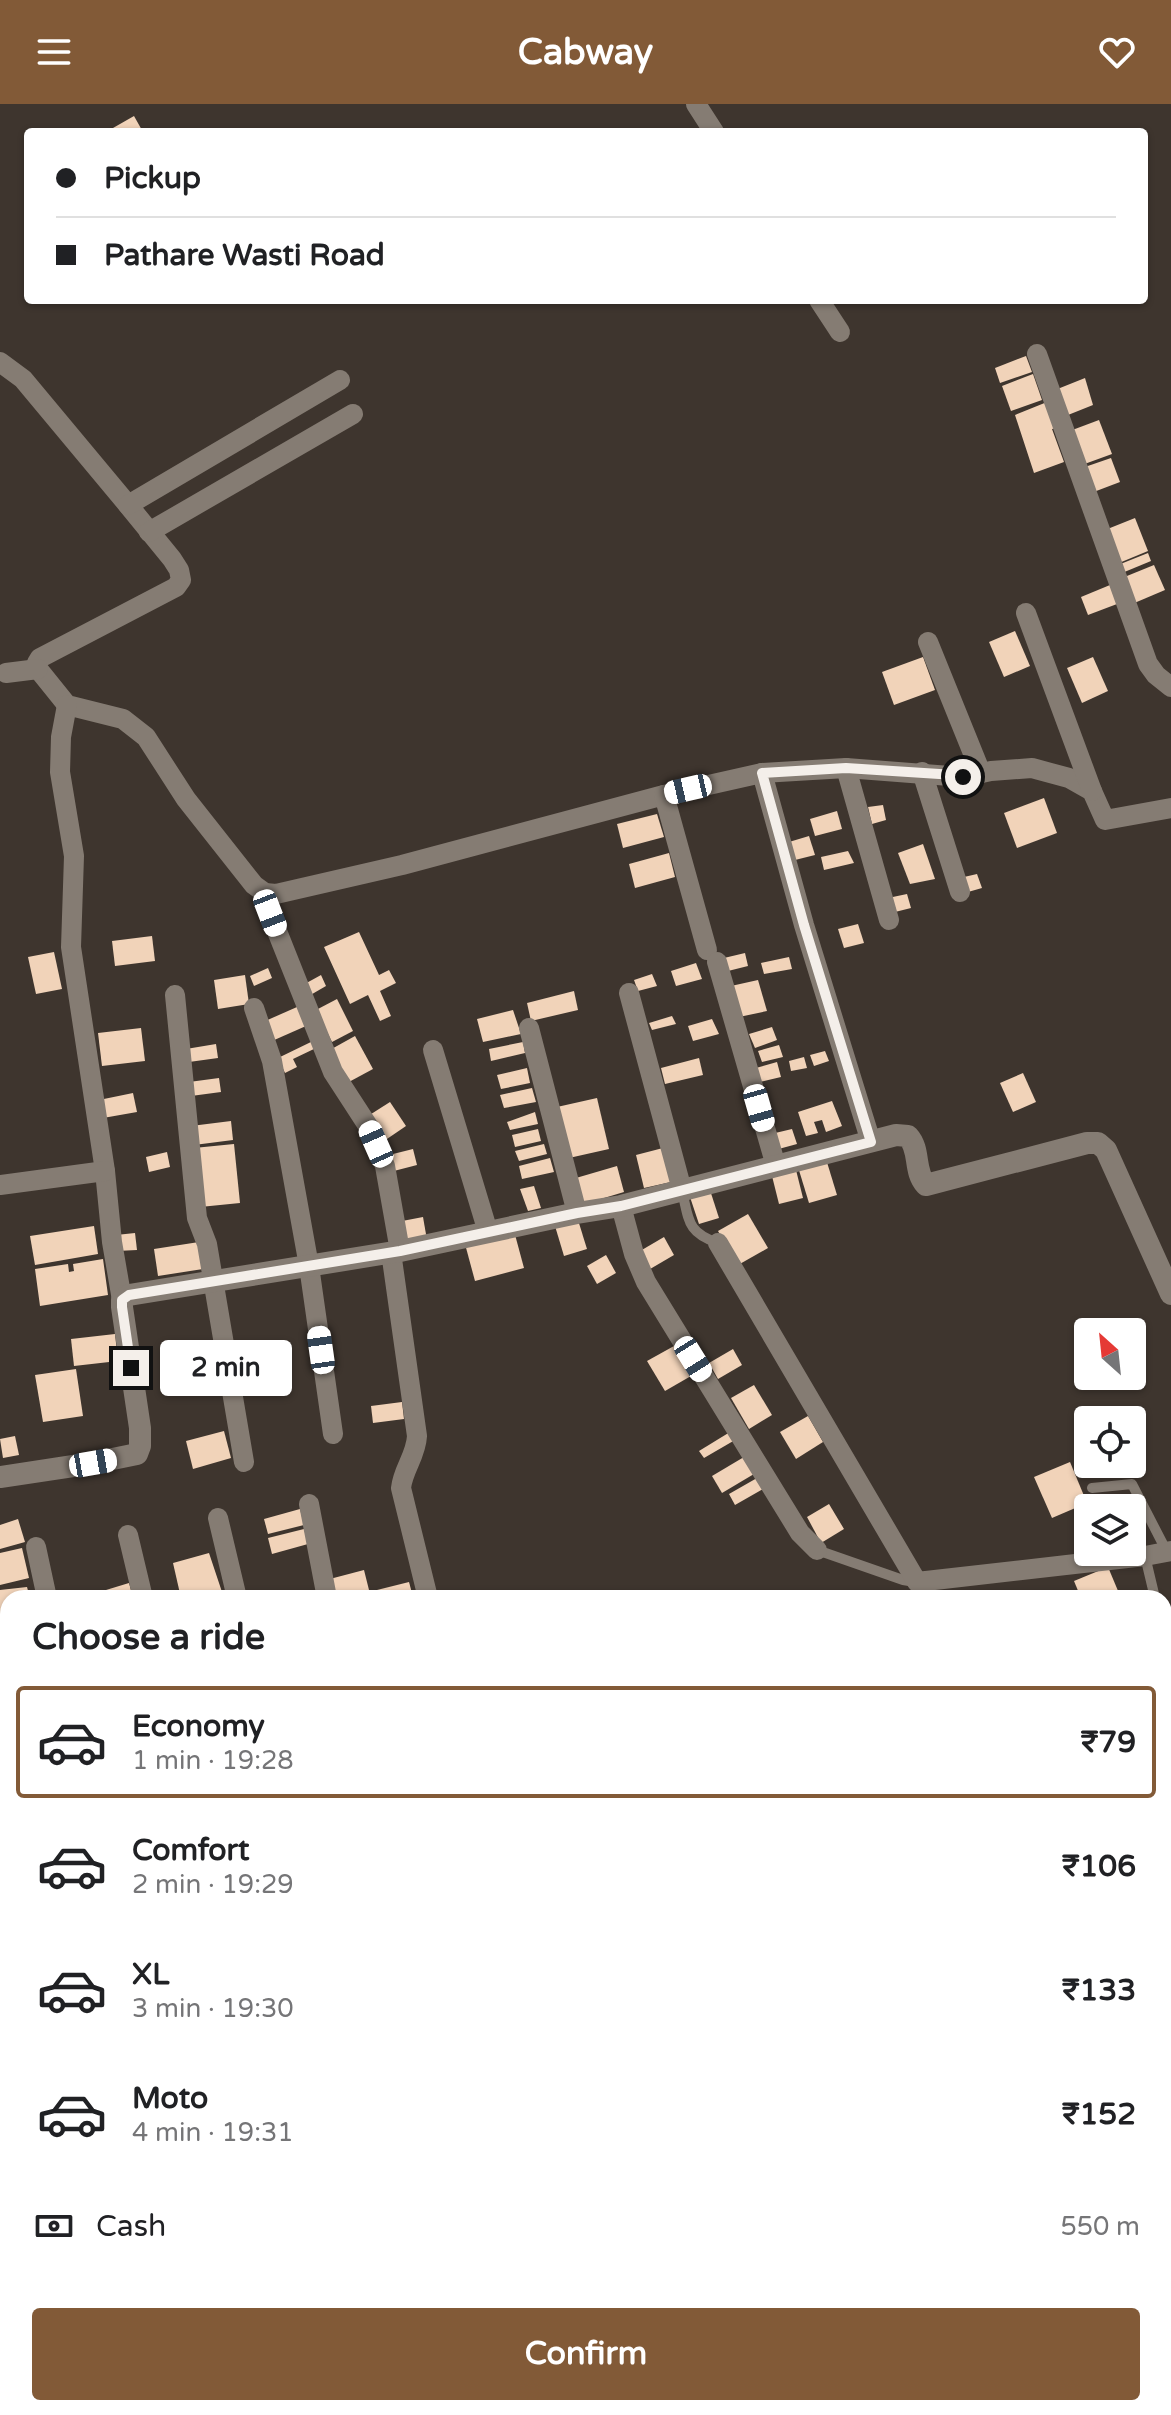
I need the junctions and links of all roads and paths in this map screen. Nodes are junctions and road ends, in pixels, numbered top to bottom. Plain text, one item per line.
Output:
1 (696, 104) edge
2 (711, 128) edge
3 (822, 304) edge
4 (840, 332) dead end
5 (1037, 354) dead end
6 (0, 362) edge
7 (340, 380) dead end
8 (353, 414) dead end
9 (128, 505) junction
10 (149, 532) junction
11 (1026, 613) dead end
12 (928, 642) dead end
13 (38, 669) junction
14 (6, 673) dead end
15 (1171, 687) edge
16 (67, 705) junction
17 (846, 768) junction
18 (922, 772) junction
19 (762, 773) junction
20 (981, 773) junction
21 (1092, 791) junction
22 (664, 795) junction
23 (1171, 808) edge
24 (960, 892) dead end
25 (265, 893) junction
26 (889, 920) dead end
27 (629, 993) dead end
28 (175, 995) dead end
29 (254, 1008) dead end
30 (529, 1028) dead end
31 (433, 1050) dead end
32 (871, 1142) junction
33 (776, 1166) junction
34 (105, 1171) junction
35 (0, 1185) edge
36 (682, 1190) junction
37 (621, 1206) junction
38 (577, 1213) junction
39 (488, 1232) junction
40 (718, 1243) joint
41 (396, 1252) junction
42 (309, 1266) junction
43 (212, 1283) junction
44 (1171, 1294) edge
45 (122, 1300) junction
46 (333, 1434) dead end
47 (244, 1462) dead end
48 (0, 1477) edge
49 (1092, 1488) dead end
50 (309, 1504) dead end
51 (218, 1518) dead end
52 (128, 1535) dead end
53 (36, 1547) dead end
54 (817, 1550) joint
55 (1169, 1552) edge
56 (1146, 1556) edge
57 (1146, 1560) edge
58 (1074, 1564) edge
59 (917, 1582) junction
60 (45, 1590) edge
61 (141, 1590) edge
62 (235, 1590) edge
63 (325, 1590) edge
64 (426, 1590) edge
65 (1153, 1590) edge

1 - 2 street
3 - 4 street
5 - 15 street
6 - 9 street
7 - 9 street
8 - 10 street
9 - 10 street
10 - 13 street
11 - 21 street
12 - 20 street
13 - 14 street
13 - 16 street
16 - 25 street
16 - 34 street
17 - 18 street
17 - 19 street
17 - 26 street
18 - 20 street
18 - 24 street
19 - 22 street
19 - 32 street
20 - 21 street
21 - 23 street
22 - 25 street
22 - 33 street
25 - 41 street
27 - 36 street
28 - 43 street
29 - 42 street
30 - 38 street
31 - 39 street
32 - 33 street
32 - 44 street
33 - 36 street
34 - 35 street
34 - 45 street
36 - 37 street
36 - 40 lane
37 - 38 street
37 - 54 street
38 - 39 street
39 - 41 street
40 - 59 street
41 - 42 street
41 - 64 street
42 - 43 street
42 - 46 street
43 - 45 street
43 - 47 street
45 - 48 street
49 - 55 lane
50 - 63 street
51 - 62 street
52 - 61 street
53 - 60 street
54 - 59 lane
55 - 56 street
57 - 65 lane
58 - 59 street

